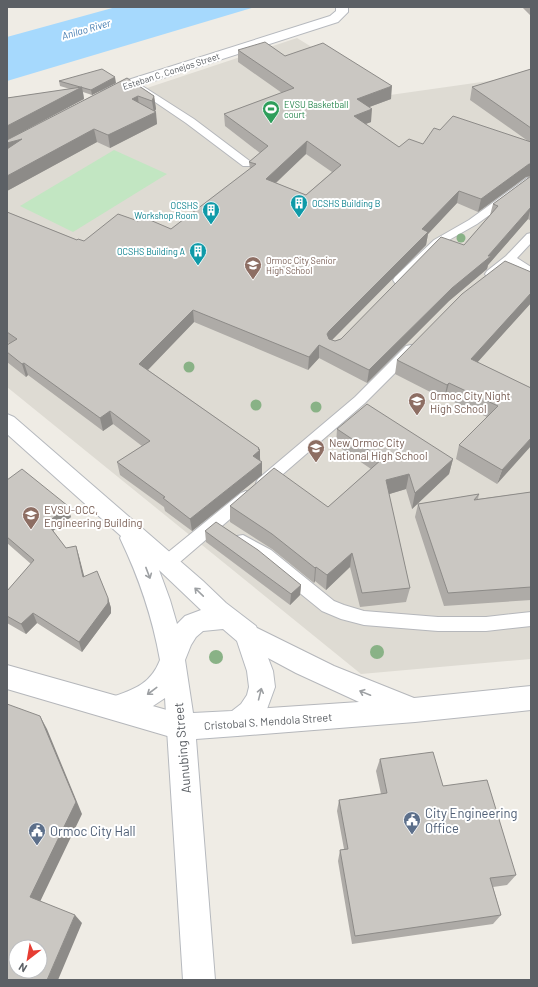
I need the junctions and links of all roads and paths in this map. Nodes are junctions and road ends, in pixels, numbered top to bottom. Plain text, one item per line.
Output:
1 (342, 10) edge
2 (133, 83) junction
3 (96, 99) edge
4 (247, 164) dead end
5 (531, 180) edge
6 (531, 236) edge
7 (510, 259) junction
8 (531, 272) edge
9 (483, 282) edge
10 (392, 288) edge
11 (422, 337) edge
12 (7, 422) edge
13 (216, 522) junction
14 (124, 526) junction
15 (167, 563) junction
16 (531, 619) edge
17 (237, 626) junction
18 (174, 660) junction
19 (7, 677) edge
20 (178, 694) junction
21 (531, 698) edge
22 (116, 708) junction
23 (415, 710) junction
24 (228, 724) junction
25 (181, 727) junction
26 (199, 980) edge

1 - 2 main road, Esteban C. Conejos Street
2 - 3 main road, Esteban C. Conejos Street
2 - 4 lane
5 - 10 lane
6 - 7 lane
7 - 8 lane
7 - 9 lane
11 - 13 lane
12 - 14 main road, Aunubing Street
13 - 15 lane
13 - 16 lane
14 - 15 main road, Aunubing Street
14 -> 18 main road, Aunubing Street
17 -> 15 main road, Aunubing Street
17 - 18 main road
23 -> 17 main road, Cristobal S. Mendola Street
24 -> 17 main road
18 - 20 main road, Aunubing Street
18 -> 22 main road
19 - 22 main road, Cristobal S. Mendola Street
20 - 24 main road
20 - 25 main road, Aunubing Street
21 - 23 main road, Cristobal S. Mendola Street
22 - 25 main road, Cristobal S. Mendola Street
23 - 24 main road, Cristobal S. Mendola Street
24 - 25 main road, Cristobal S. Mendola Street
25 - 26 main road, Aunubing Street

